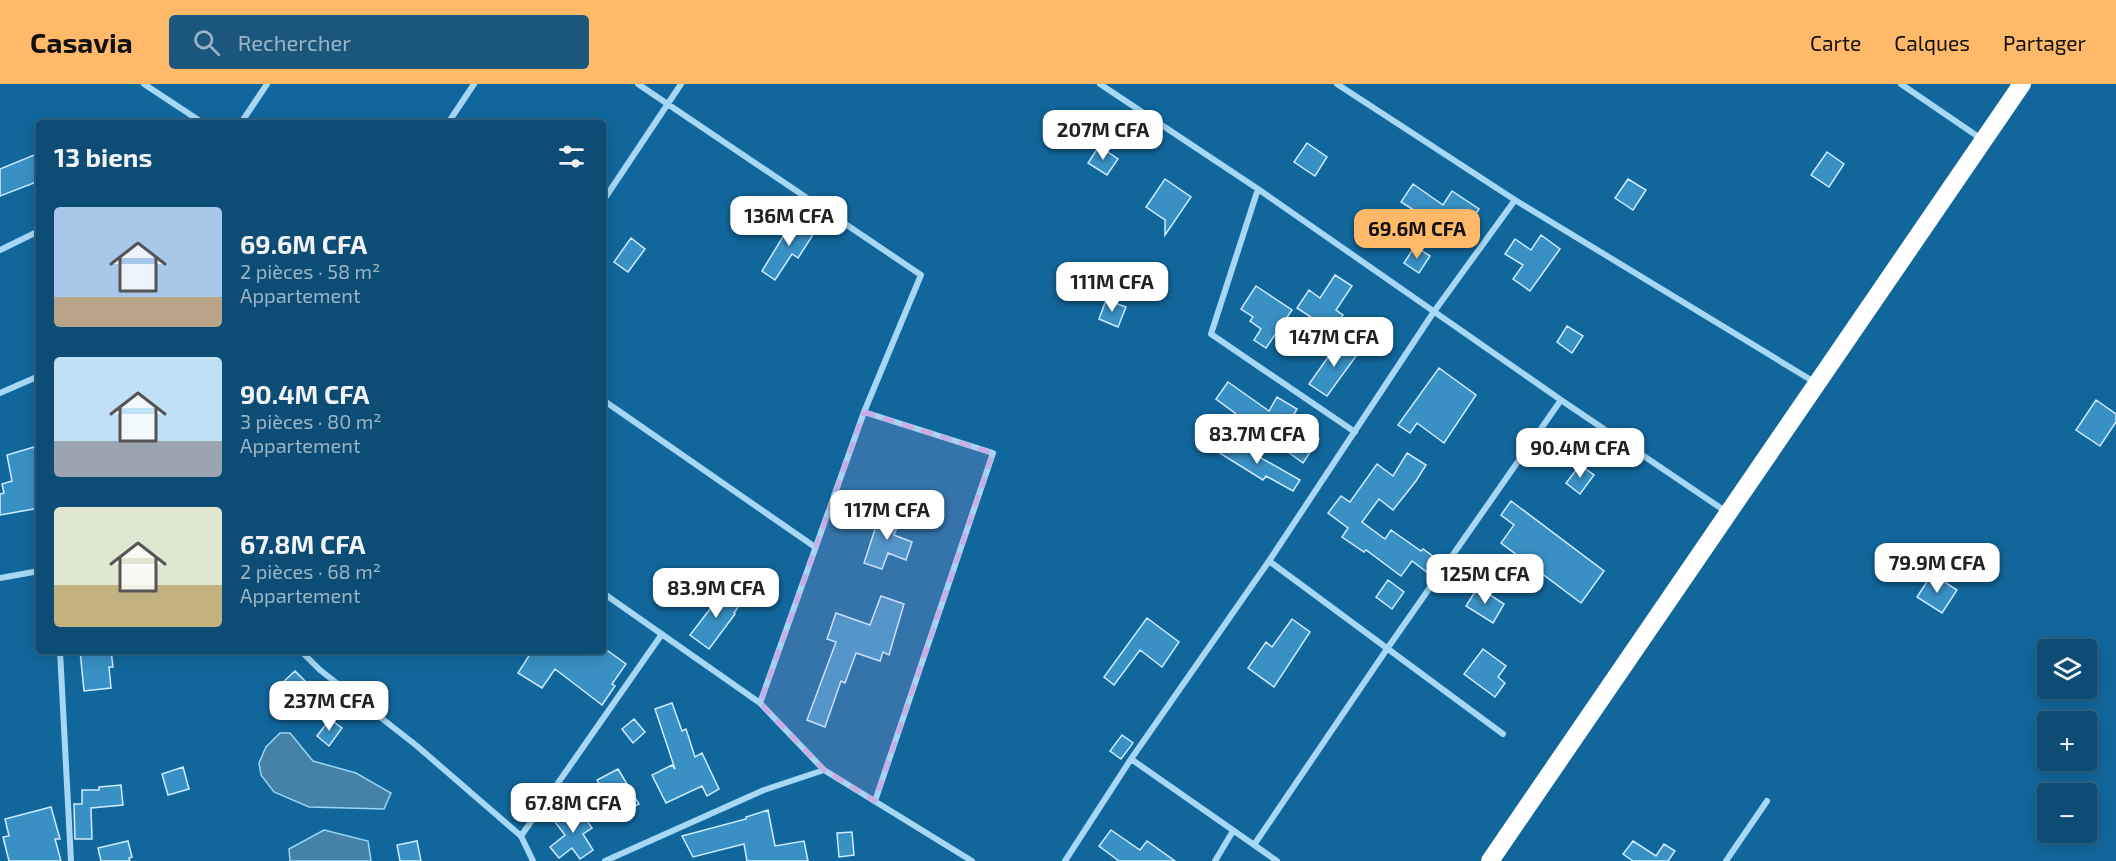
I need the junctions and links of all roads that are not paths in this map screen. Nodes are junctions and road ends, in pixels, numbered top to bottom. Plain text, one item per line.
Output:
1 (144, 84) edge
2 (267, 84) edge
3 (474, 84) edge
4 (638, 84) edge
5 (681, 84) edge
6 (1100, 84) edge
7 (1337, 84) edge
8 (1901, 84) edge
9 (2022, 84) edge
10 (668, 105) junction
11 (198, 120) edge
12 (244, 120) edge
13 (450, 120) edge
14 (1983, 141) junction
15 (1258, 189) junction
16 (606, 197) edge
17 (1515, 200) junction
18 (36, 232) edge
19 (0, 250) edge
20 (1434, 313) junction
21 (36, 377) edge
22 (1817, 383) junction
23 (0, 393) edge
24 (1561, 400) junction
25 (606, 402) edge
26 (864, 412) junction
27 (1355, 432) junction
28 (1728, 513) junction
29 (815, 547) junction
30 (1269, 561) junction
31 (36, 572) edge
32 (0, 578) edge
33 (606, 595) edge
34 (662, 634) junction
35 (1387, 649) junction
36 (60, 654) edge
37 (304, 654) edge
38 (760, 703) junction
39 (1503, 734) dead end
40 (1131, 759) junction
41 (824, 770) junction
42 (875, 801) junction
43 (1767, 801) dead end
44 (1233, 831) junction
45 (521, 836) junction
46 (1254, 845) junction
47 (71, 861) edge
48 (533, 861) edge
49 (605, 861) edge
50 (972, 861) edge
51 (1065, 861) edge
52 (1215, 861) edge
53 (1277, 861) edge
54 (1490, 861) edge
55 (1726, 861) edge

1 - 11 street
2 - 12 street
3 - 13 street
4 - 10 street
5 - 10 street
6 - 15 street
7 - 17 street
8 - 14 street
9 - 14 highway
10 - 16 street
10 - 26 street
14 - 22 highway
15 - 20 street
15 - 27 street
17 - 20 street
17 - 22 street
18 - 19 street
20 - 24 street
20 - 27 street
21 - 23 street
22 - 28 highway
24 - 28 street
24 - 35 street
25 - 29 street
26 - 29 street
26 - 42 street
27 - 30 street
28 - 54 highway
29 - 38 street
30 - 35 street
30 - 40 street
31 - 32 street
33 - 34 street
34 - 38 street
34 - 45 street
35 - 39 street
35 - 46 street
36 - 47 street
37 - 45 street
38 - 41 street
40 - 44 street
40 - 51 street
41 - 42 street
41 - 49 street
42 - 50 street
43 - 55 street
44 - 46 street
44 - 52 street
45 - 48 street
46 - 53 street

